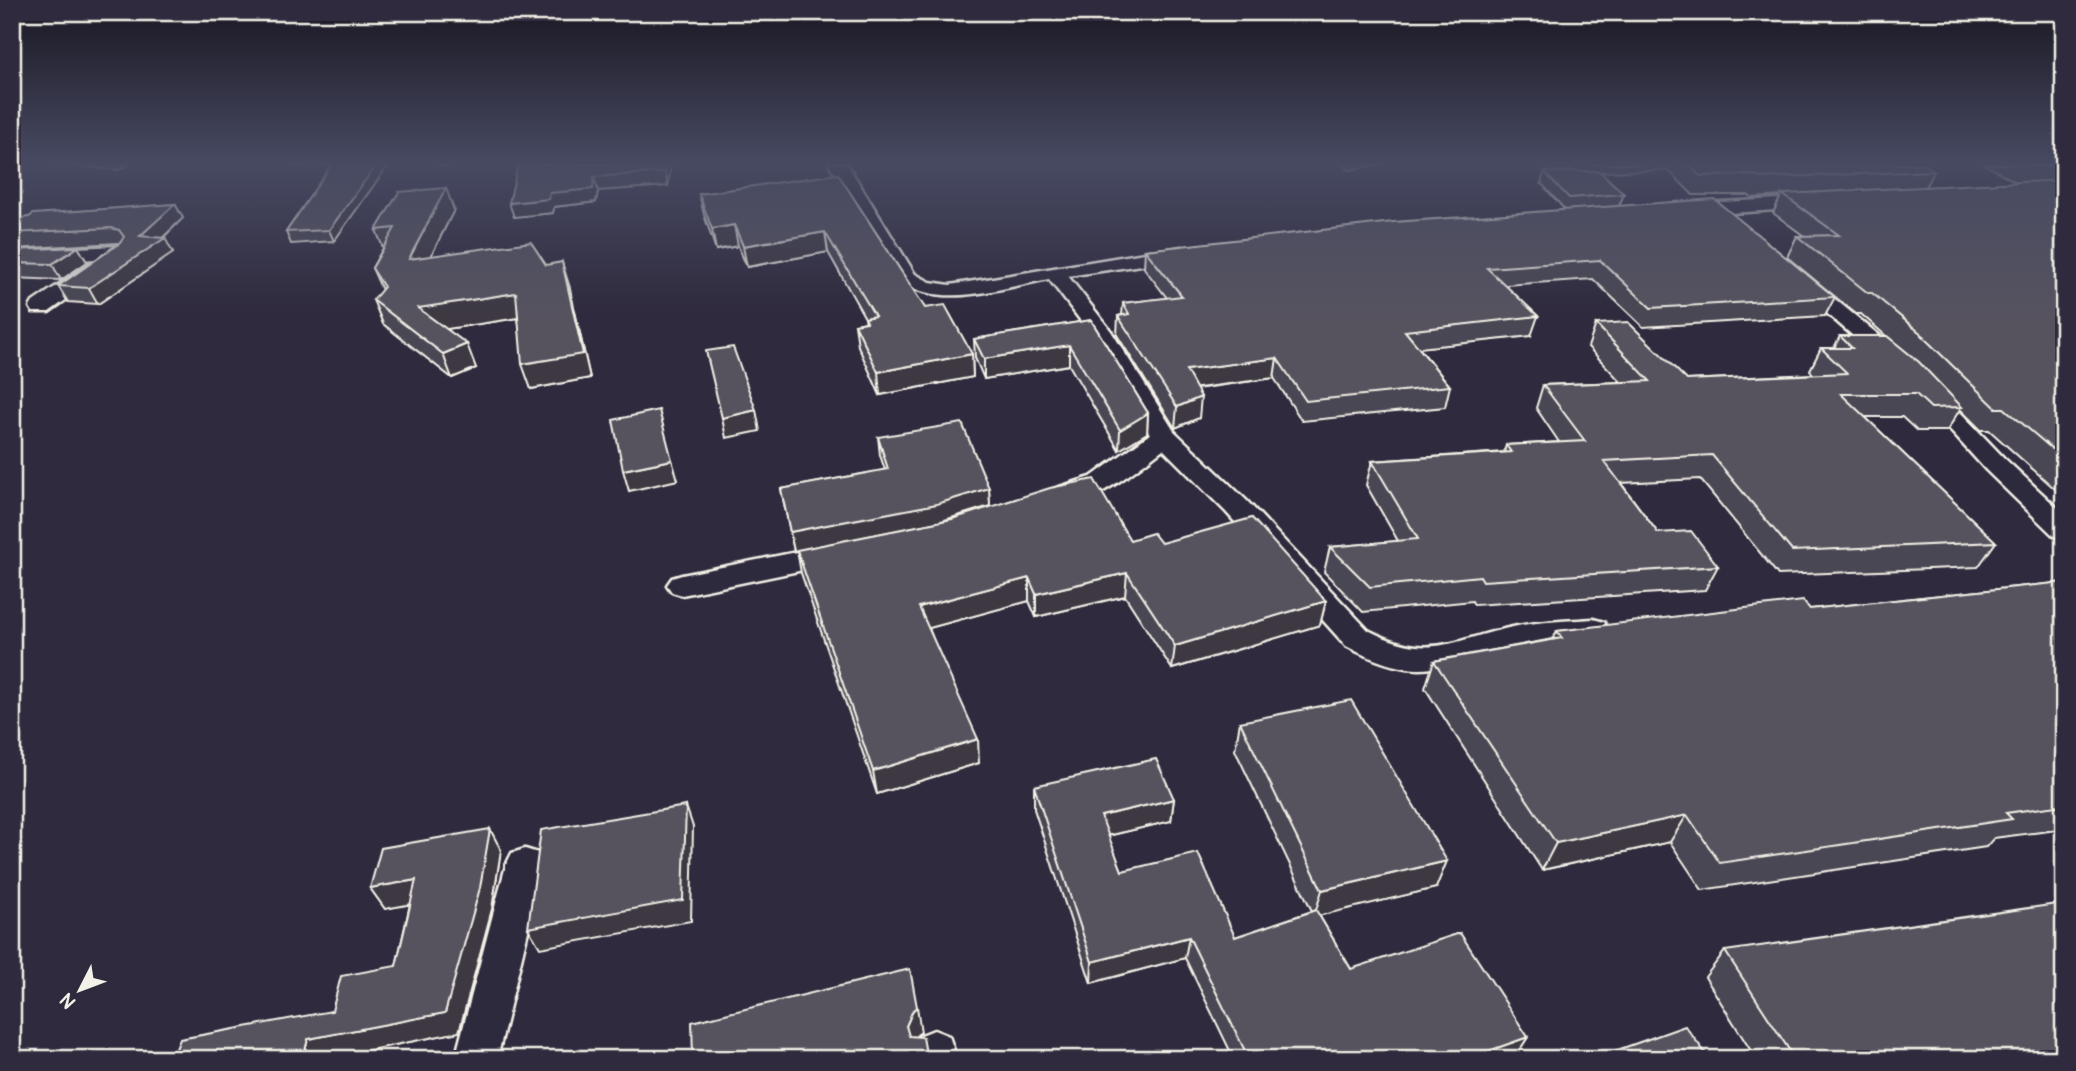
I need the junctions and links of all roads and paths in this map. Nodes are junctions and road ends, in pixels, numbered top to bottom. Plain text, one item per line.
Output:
1 (868, 214) edge
2 (1721, 214) edge
3 (1744, 233) edge
4 (1198, 251) edge
5 (12, 257) edge
6 (1785, 267) edge
7 (1054, 272) junction
8 (41, 307) dead end
9 (1164, 436) junction
10 (1035, 504) edge
11 (2064, 530) edge
12 (865, 548) edge
13 (682, 585) dead end
14 (1623, 627) edge
15 (525, 865) dead end
16 (476, 1059) edge

1 - 7 street
2 - 3 street
4 - 7 street
5 - 8 street
6 - 11 street
7 - 9 street
9 - 10 street
9 - 14 street
12 - 13 street
15 - 16 street

